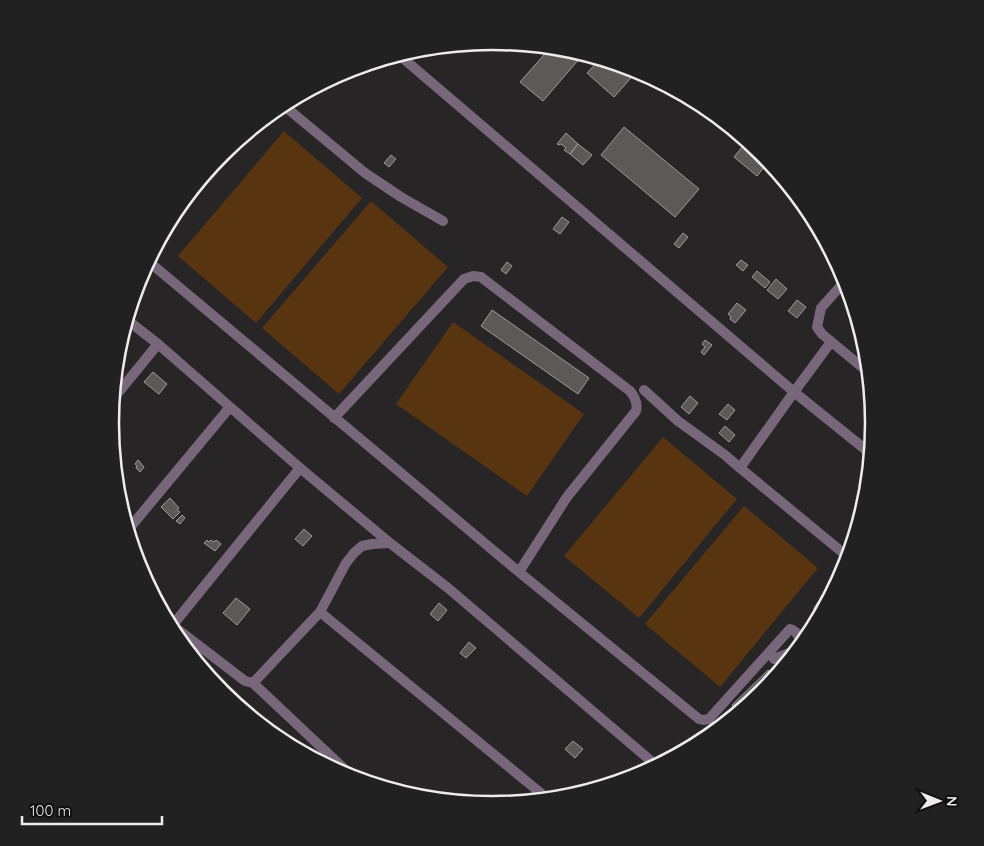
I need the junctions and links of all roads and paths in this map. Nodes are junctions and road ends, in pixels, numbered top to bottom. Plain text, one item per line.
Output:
1 (405, 60) edge
2 (290, 110) edge
3 (443, 221) dead end
4 (154, 266) edge
5 (840, 287) edge
6 (132, 325) edge
7 (832, 342) junction
8 (158, 344) junction
9 (861, 366) edge
10 (121, 390) edge
11 (644, 390) dead end
12 (794, 392) junction
13 (230, 407) junction
14 (334, 418) junction
15 (864, 448) edge
16 (300, 468) junction
17 (740, 468) junction
18 (133, 524) edge
19 (390, 543) junction
20 (842, 552) edge
21 (519, 572) junction
22 (320, 612) junction
23 (175, 618) edge
24 (798, 636) edge
25 (187, 637) edge
26 (785, 653) edge
27 (769, 658) junction
28 (779, 661) edge
29 (253, 682) junction
30 (651, 761) edge
31 (338, 763) edge
32 (541, 793) edge

1 - 12 street
2 - 3 street
4 - 14 street
5 - 7 street
6 - 8 street
7 - 9 street
7 - 12 street
8 - 10 street
8 - 13 street
11 - 17 street
12 - 15 street
12 - 17 street
13 - 16 street
13 - 18 street
14 - 21 street
14 - 21 street
16 - 19 street
16 - 23 street
17 - 20 street
19 - 22 street
19 - 30 street
21 - 27 street
22 - 29 street
22 - 32 street
24 - 27 street
25 - 29 street
26 - 27 street
27 - 28 street
29 - 31 street

